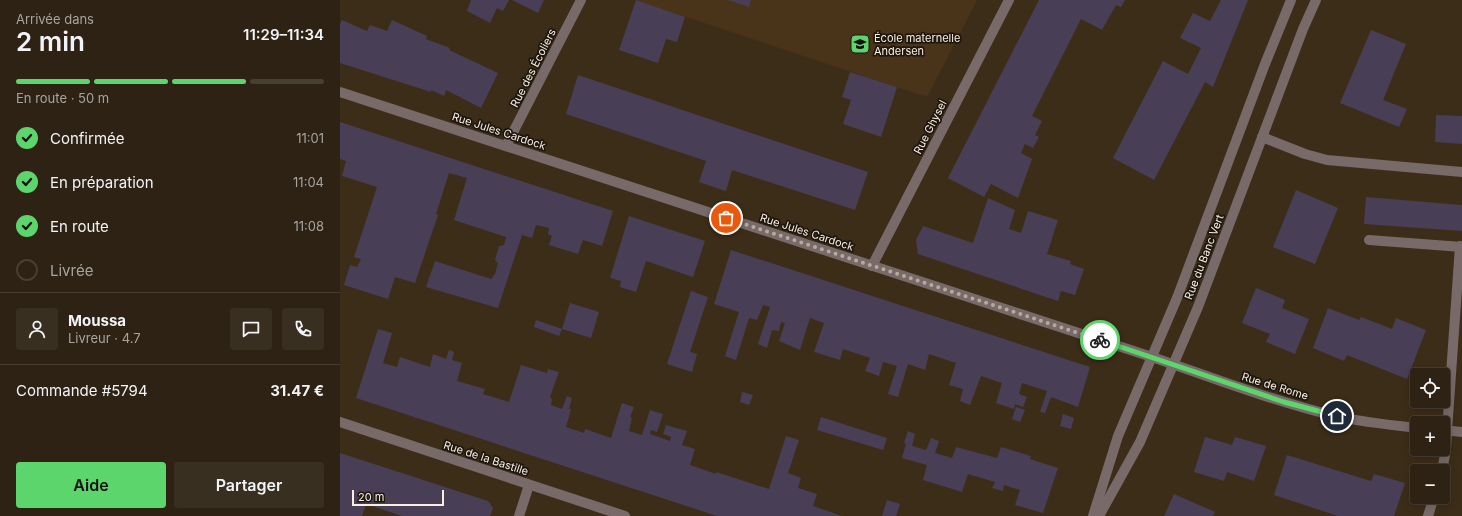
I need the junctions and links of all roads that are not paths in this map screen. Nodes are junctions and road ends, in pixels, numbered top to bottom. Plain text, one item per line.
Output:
1 (582, 0) edge
2 (1009, 0) edge
3 (1291, 0) edge
4 (1316, 0) edge
5 (340, 92) edge
6 (1262, 137) junction
7 (506, 146) junction
8 (1462, 172) edge
9 (1369, 240) dead end
10 (1461, 246) edge
11 (872, 266) junction
12 (1152, 357) junction
13 (1173, 364) junction
14 (1446, 416) edge
15 (340, 422) edge
16 (1410, 427) edge
17 (1450, 431) edge
18 (1462, 432) edge
19 (529, 485) junction
20 (1432, 504) edge
21 (519, 516) edge
22 (625, 516) edge
23 (1093, 516) edge
24 (1099, 516) edge
25 (1428, 516) edge

1 - 7 street, Rue des Écoliers
2 - 11 street, Rue Ghysel
3 - 12 street, Rue du Banc Vert
4 - 6 street, Rue du Banc Vert
5 - 7 street, Rue Jules Cardock
6 - 8 street
6 - 13 street, Rue du Banc Vert
7 - 11 street, Rue Jules Cardock
9 - 10 street
10 - 14 street
11 - 12 street, Rue Jules Cardock
12 - 13 street, Rue de Rome
12 - 23 street, Rue du Banc Vert
13 - 16 street, Rue de Rome
13 - 24 street, Rue du Banc Vert
15 - 19 street, Rue de la Bastille
17 - 18 street
19 - 21 street
19 - 22 street, Rue de la Bastille
20 - 25 street

